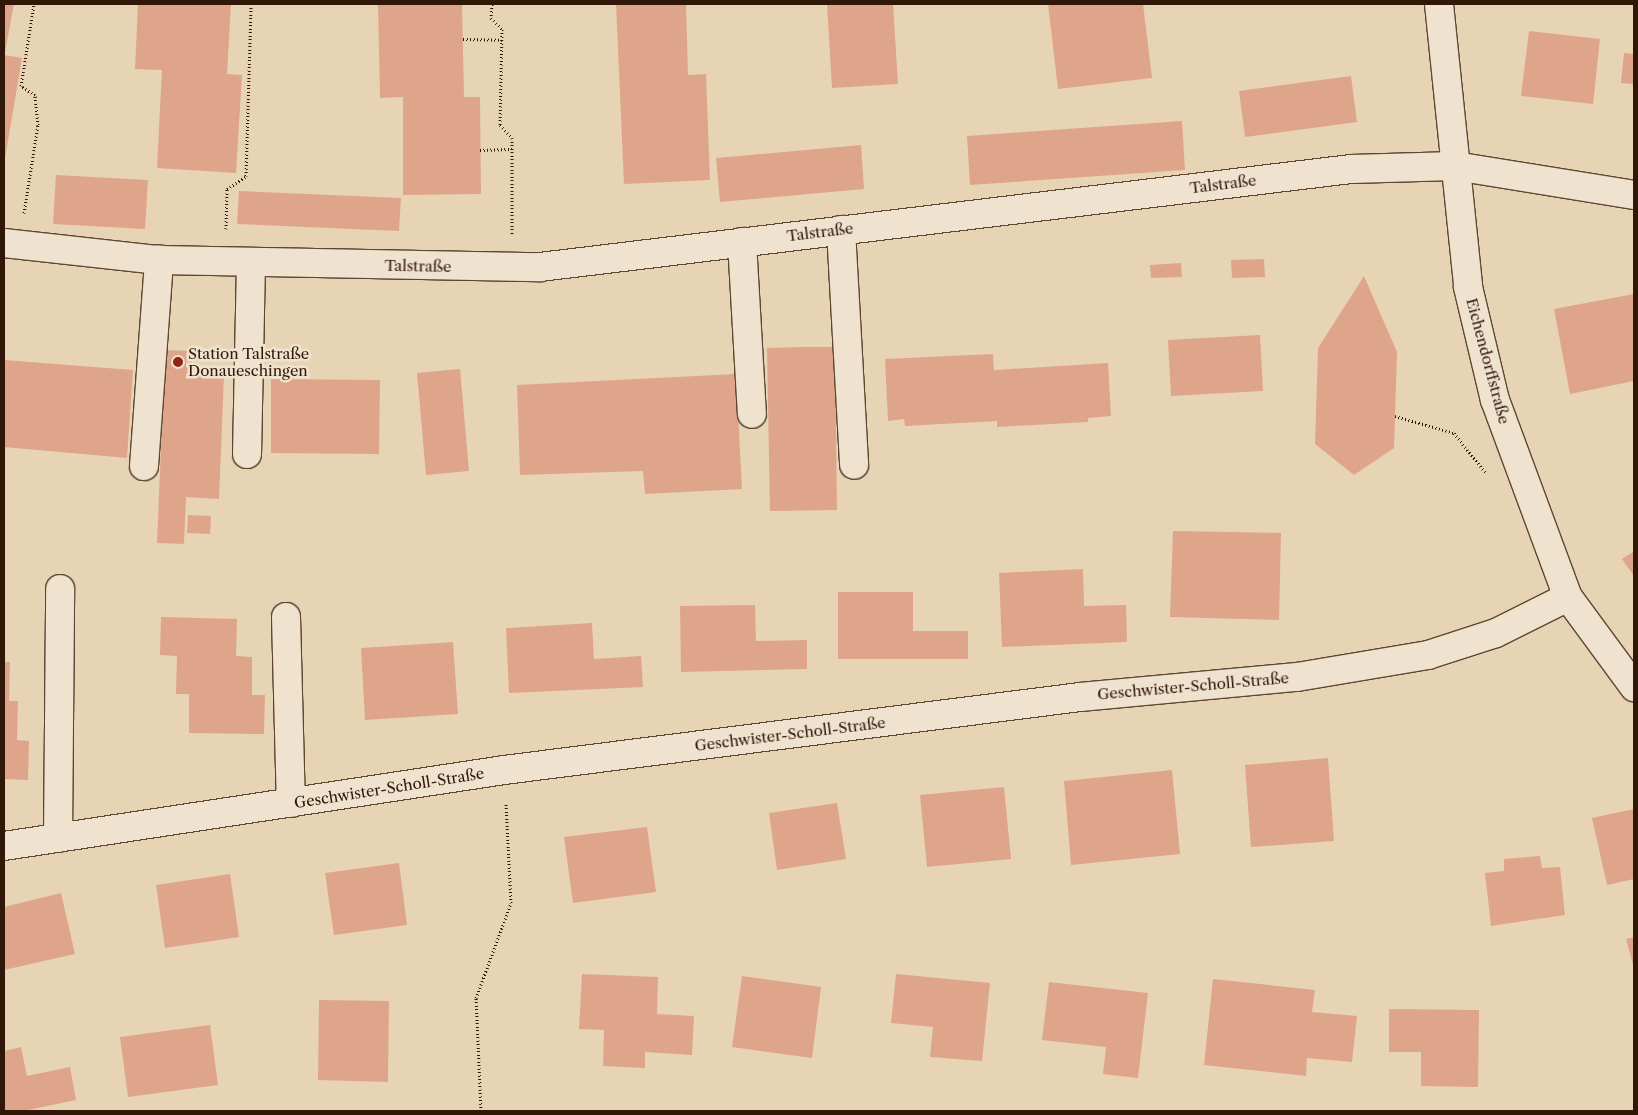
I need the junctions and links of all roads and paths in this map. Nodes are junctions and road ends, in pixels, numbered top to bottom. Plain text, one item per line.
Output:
1 (34, 4) edge
2 (251, 4) edge
3 (492, 4) edge
4 (1439, 4) edge
5 (463, 39) dead end
6 (502, 40) junction
7 (512, 149) junction
8 (480, 150) dead end
9 (1455, 166) junction
10 (1634, 194) edge
11 (512, 202) dead end
12 (841, 230) junction
13 (742, 242) junction
14 (11, 244) edge
15 (159, 260) junction
16 (224, 263) junction
17 (251, 264) junction
18 (752, 414) dead end
19 (1395, 416) dead end
20 (247, 454) dead end
21 (854, 465) dead end
22 (144, 466) dead end
23 (1490, 479) dead end
24 (60, 589) dead end
25 (1568, 597) junction
26 (286, 617) dead end
27 (1634, 687) edge
28 (504, 770) junction
29 (291, 803) junction
30 (58, 838) junction
31 (4, 846) edge
32 (481, 1111) edge

1 - 14 path
2 - 16 path
3 - 6 path
4 - 9 street, Eichendorffstraße
5 - 6 path
6 - 7 path
7 - 8 path
7 - 11 path
9 - 10 street, Talstraße
9 - 12 street, Talstraße
9 - 25 street, Eichendorffstraße
12 - 13 street, Talstraße
12 - 21 street
13 - 17 street, Talstraße
13 - 18 street
14 - 15 street, Talstraße
15 - 16 street, Talstraße
15 - 22 street
16 - 17 street, Talstraße
17 - 20 street
19 - 23 path
24 - 30 street
25 - 27 street, Eichendorffstraße
25 - 28 street, Geschwister-Scholl-Straße
26 - 29 street
28 - 29 street, Geschwister-Scholl-Straße
28 - 32 path
29 - 30 street, Geschwister-Scholl-Straße
30 - 31 street, Geschwister-Scholl-Straße

